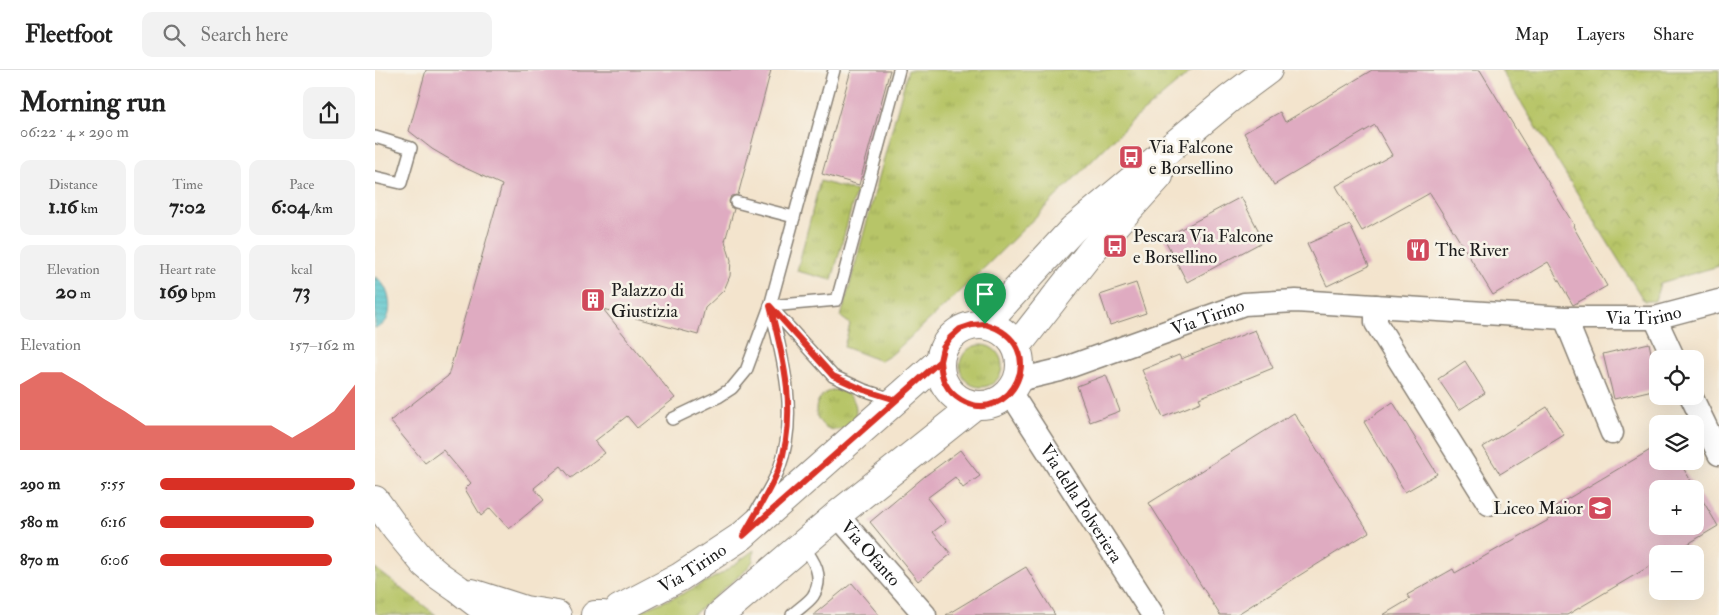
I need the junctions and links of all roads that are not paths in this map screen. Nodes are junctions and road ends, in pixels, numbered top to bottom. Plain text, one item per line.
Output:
1 (834, 70) edge
2 (899, 70) edge
3 (1268, 70) edge
4 (1229, 99) junction
5 (375, 137) edge
6 (375, 177) edge
7 (736, 202) dead end
8 (794, 217) junction
9 (1719, 301) edge
10 (770, 306) junction
11 (1376, 306) junction
12 (1565, 318) junction
13 (1655, 318) junction
14 (985, 324) junction
15 (1017, 346) junction
16 (1670, 350) edge
17 (940, 361) junction
18 (1046, 373) junction
19 (1014, 386) junction
20 (896, 400) junction
21 (975, 405) junction
22 (1695, 405) edge
23 (672, 419) dead end
24 (1031, 424) junction
25 (1613, 433) dead end
26 (1719, 454) edge
27 (375, 500) edge
28 (1489, 504) dead end
29 (837, 515) junction
30 (743, 536) junction
31 (802, 545) junction
32 (458, 589) junction
33 (610, 614) edge
34 (492, 615) edge
35 (557, 615) edge
36 (719, 615) edge
37 (792, 615) edge
38 (925, 615) edge
39 (1153, 615) edge

1 - 8 lane
2 - 10 lane
3 - 4 street
4 - 14 street
4 - 15 street
5 - 6 lane
7 - 8 lane
8 - 10 lane
9 - 13 street, Via Tirino
10 - 20 lane
10 - 23 lane
10 - 30 lane
11 - 12 street, Via Tirino
11 - 18 street, Via Tirino
11 - 28 street
12 - 13 street, Via Tirino
12 - 25 street
13 - 16 street
14 - 15 street
14 - 17 street
15 - 19 street
17 - 20 street, Via Tirino
17 - 21 street
18 - 19 street, Via Tirino
18 - 24 street
19 - 21 street
19 - 24 street, Via della Polveriera
20 - 30 street, Via Tirino
21 - 29 street
22 - 26 street
24 - 39 street, Via della Polveriera
27 - 32 street
29 - 31 street
29 - 38 street, Via Ofanto
30 - 33 street, Via Tirino
31 - 36 street
31 - 37 lane
32 - 34 street
32 - 35 street

